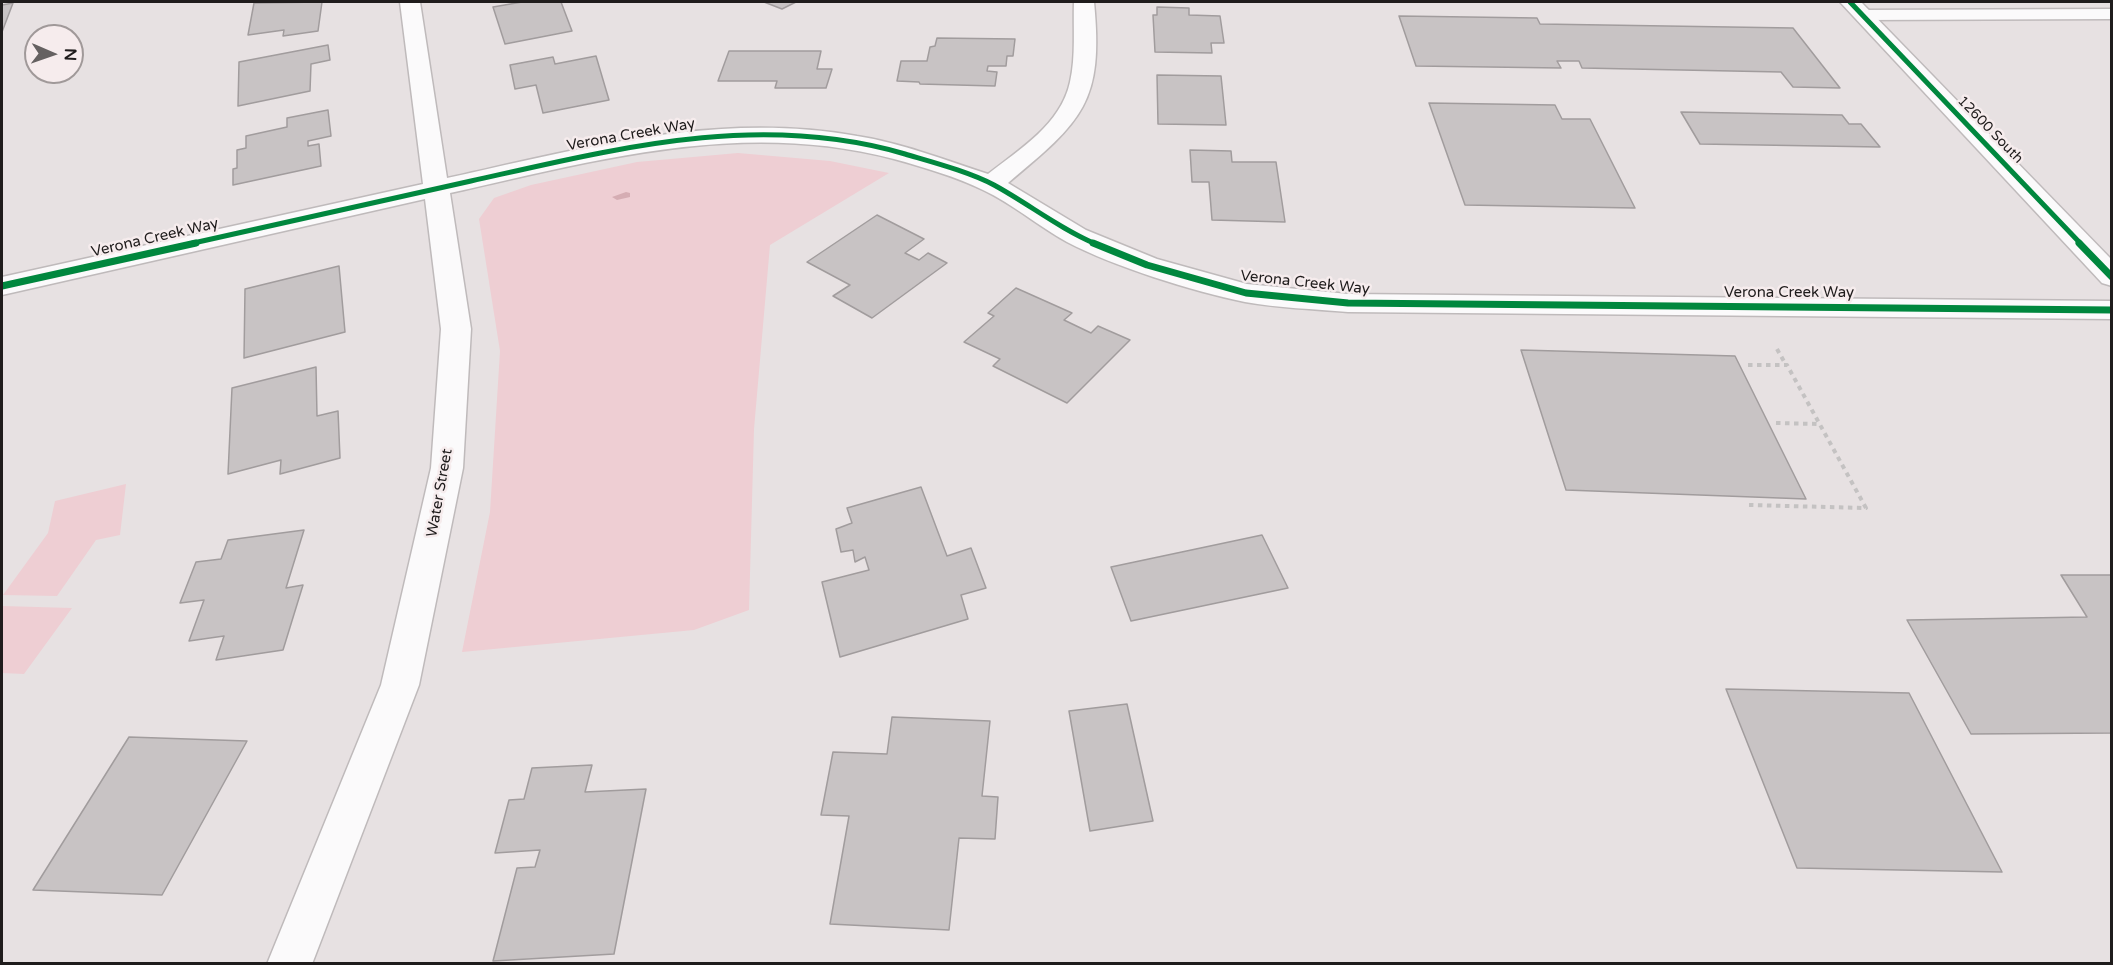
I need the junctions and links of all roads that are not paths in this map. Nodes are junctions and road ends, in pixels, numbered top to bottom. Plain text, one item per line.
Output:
1 (410, 2) edge
2 (1084, 2) edge
3 (1856, 8) edge
4 (2112, 14) edge
5 (992, 184) junction
6 (436, 188) junction
7 (2112, 277) edge
8 (2, 286) edge
9 (2112, 310) edge
10 (289, 963) edge

1 - 6 street, Water Street
2 - 5 street
3 - 4 lane
3 - 7 street, 12600 South
5 - 6 street, Verona Creek Way
5 - 9 street, Verona Creek Way
6 - 8 street, Verona Creek Way
6 - 10 street, Water Street

